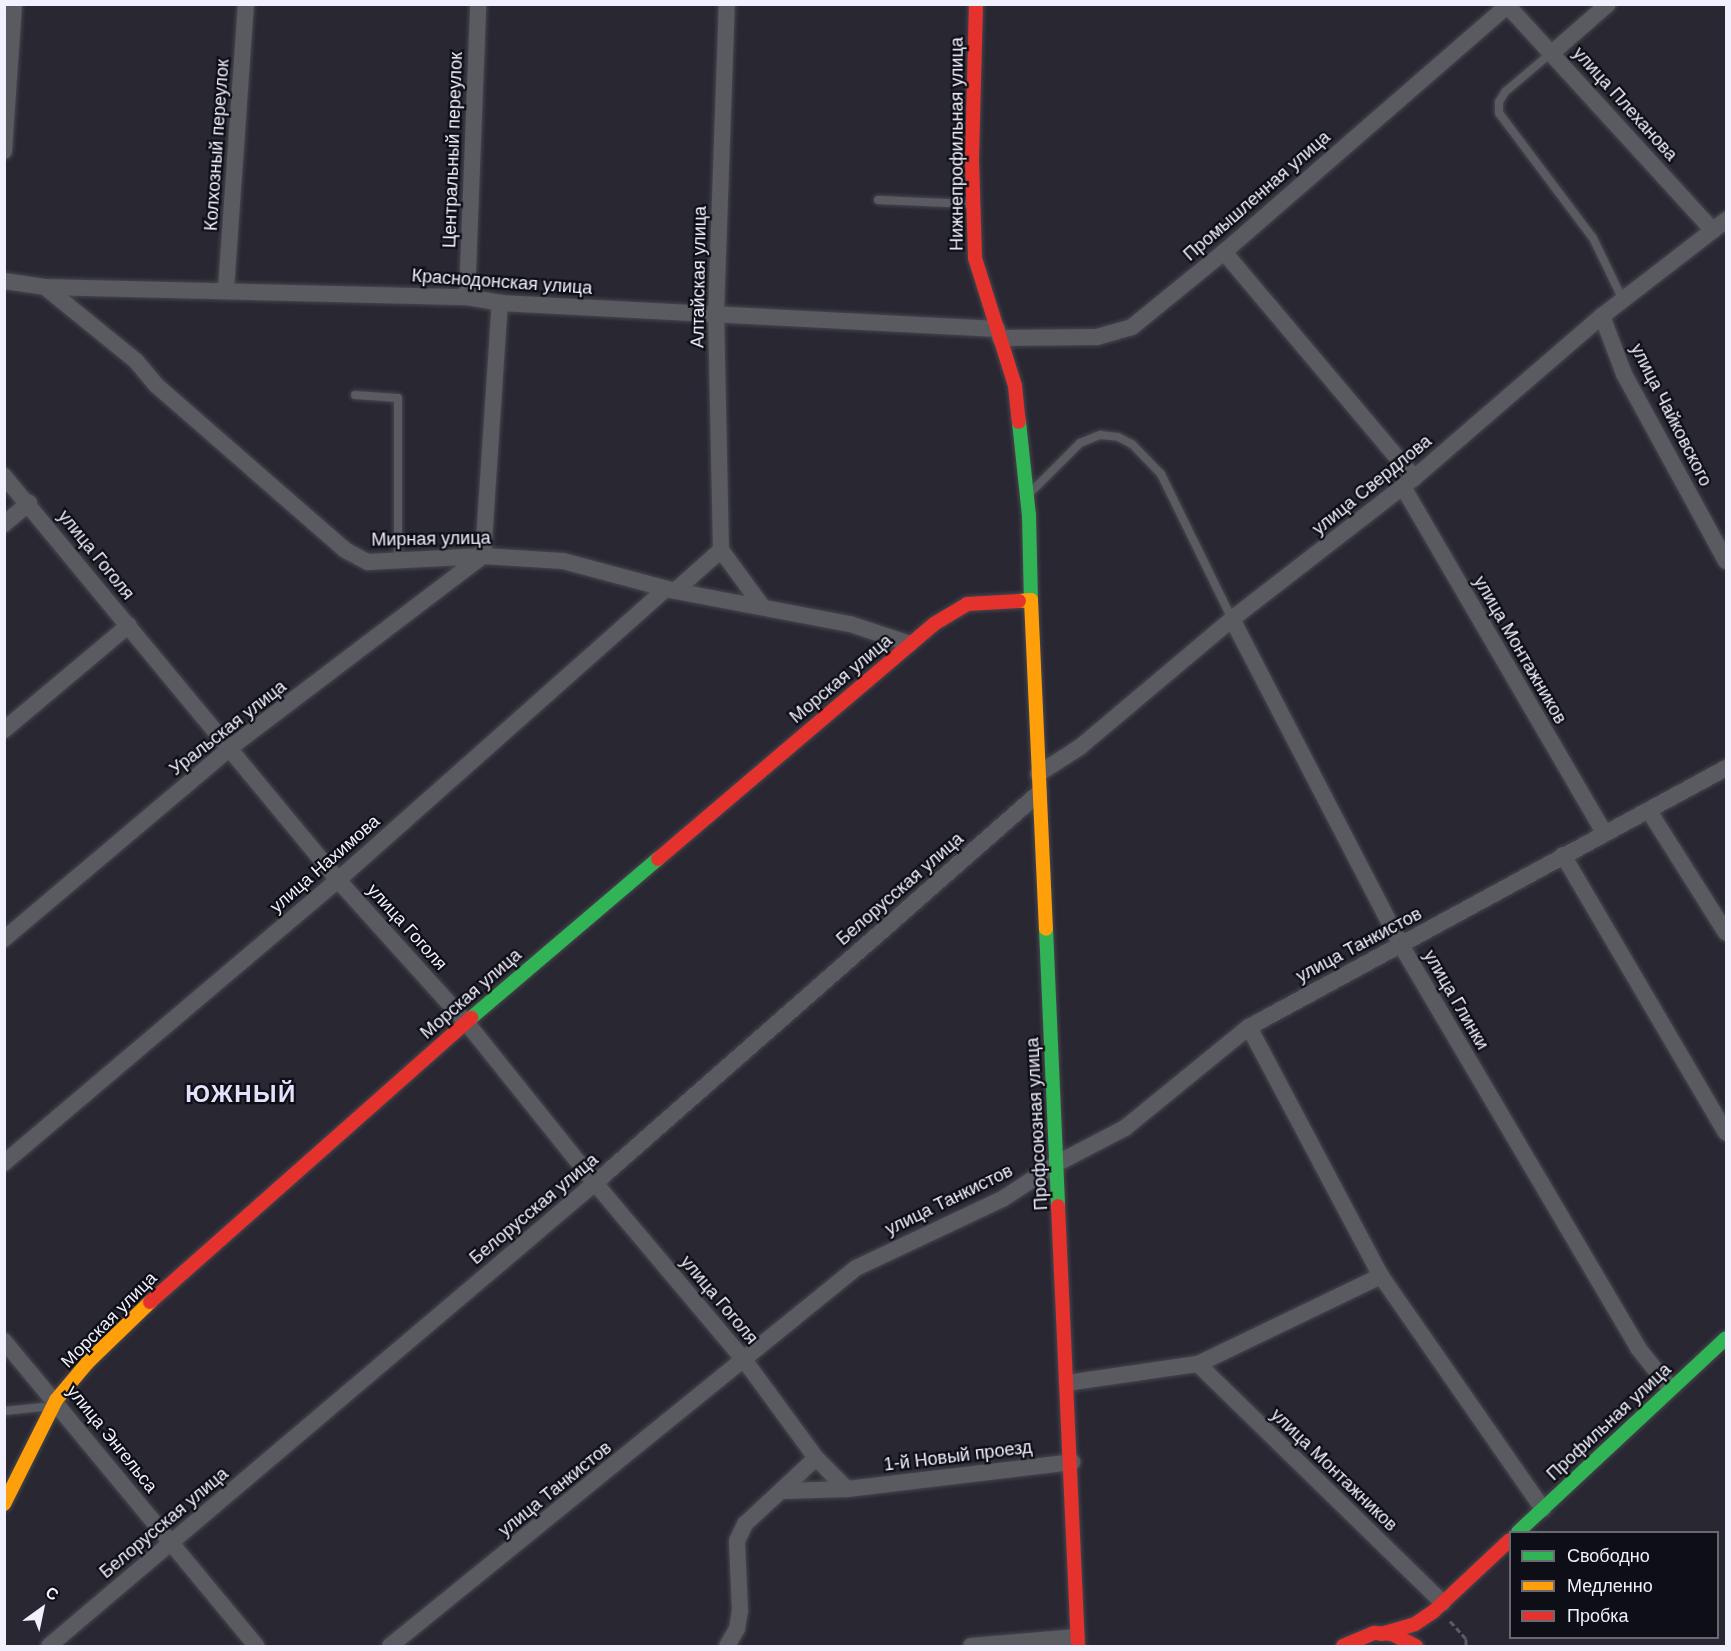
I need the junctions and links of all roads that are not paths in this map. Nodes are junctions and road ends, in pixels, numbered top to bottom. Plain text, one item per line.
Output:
1 (14, 4) edge
2 (246, 4) edge
3 (478, 4) edge
4 (727, 4) edge
5 (976, 4) edge
6 (1608, 4) edge
7 (1506, 5) edge
8 (1552, 53) junction
9 (4, 151) edge
10 (878, 200) dead end
11 (972, 204) junction
12 (1726, 220) edge
13 (1713, 231) junction
14 (1224, 252) junction
15 (4, 281) edge
16 (45, 287) junction
17 (226, 289) junction
18 (467, 297) junction
19 (1623, 300) junction
20 (500, 303) junction
21 (716, 313) junction
22 (1602, 316) junction
23 (998, 333) junction
24 (355, 395) dead end
25 (4, 476) edge
26 (1408, 483) junction
27 (1027, 496) junction
28 (29, 503) junction
29 (4, 524) edge
30 (721, 550) junction
31 (483, 556) junction
32 (1726, 561) edge
33 (398, 562) junction
34 (671, 590) junction
35 (1032, 600) junction
36 (762, 606) junction
37 (1232, 619) junction
38 (129, 625) junction
39 (910, 644) junction
40 (4, 730) edge
41 (231, 747) junction
42 (1726, 768) edge
43 (1038, 774) junction
44 (1039, 793) junction
45 (1649, 811) junction
46 (1604, 833) junction
47 (1563, 855) junction
48 (338, 880) junction
49 (1726, 933) edge
50 (4, 939) edge
51 (1401, 945) junction
52 (466, 1022) junction
53 (1249, 1027) junction
54 (1726, 1133) edge
55 (4, 1163) edge
56 (1056, 1164) junction
57 (595, 1183) junction
58 (1381, 1276) junction
59 (1726, 1338) edge
60 (4, 1341) edge
61 (745, 1361) junction
62 (1198, 1364) junction
63 (1067, 1383) junction
64 (1670, 1388) junction
65 (55, 1403) junction
66 (4, 1411) edge
67 (816, 1458) junction
68 (1072, 1462) junction
69 (848, 1488) junction
70 (785, 1491) junction
71 (4, 1504) edge
72 (1543, 1509) junction
73 (1520, 1531) edge
74 (1509, 1541) edge
75 (170, 1543) junction
76 (1439, 1607) junction
77 (1381, 1634) junction
78 (1077, 1642) edge
79 (1425, 1642) edge
80 (393, 1646) edge
81 (49, 1647) edge
82 (256, 1647) edge
83 (727, 1647) edge
84 (971, 1647) edge
85 (1342, 1647) edge

1 - 9 street
2 - 17 street, Колхозный переулок
3 - 18 street, Центральный переулок
4 - 21 street, Алтайская улица
5 - 11 main road, Нижнепрофильная улица
6 - 8 street
7 - 8 street, улица Плеханова
7 - 14 street, Промышленная улица
8 - 13 street, улица Плеханова
8 - 19 lane
10 - 11 lane
11 - 23 main road, Нижнепрофильная улица
12 - 13 street, улица Свердлова
13 - 19 street, улица Свердлова
14 - 23 street, Промышленная улица
14 - 26 street, улица Монтажников
15 - 16 street, Краснодонская улица
16 - 17 street, Краснодонская улица
16 - 33 street, Мирная улица
17 - 18 street, Краснодонская улица
18 - 20 street, Краснодонская улица
19 - 22 street, улица Свердлова
20 - 21 street, Краснодонская улица
20 - 31 street
21 - 23 street, Краснодонская улица
21 - 30 street, Алтайская улица
22 - 26 street, улица Свердлова
22 - 32 street, улица Чайковского
23 - 27 main road, Нижнепрофильная улица
24 - 33 lane
25 - 28 street, улица Гоголя
26 - 37 street, улица Свердлова
26 - 46 street, улица Монтажников
27 - 35 main road, Нижнепрофильная улица
27 - 37 lane
28 - 29 street
28 - 38 street, улица Гоголя
30 - 34 street, улица Нахимова
30 - 36 street
31 - 33 street, Мирная улица
31 - 34 street, Мирная улица
31 - 41 street, Уральская улица
34 - 36 street, Мирная улица
34 - 48 street, улица Нахимова
35 - 39 main road, Морская улица
35 - 43 main road, Профсоюзная улица
36 - 39 street, Мирная улица
37 - 43 street, улица Свердлова
37 - 51 street, улица Глинки
38 - 40 street
38 - 41 street, улица Гоголя
39 - 52 main road, Морская улица
41 - 48 street, улица Гоголя
41 - 50 street, Уральская улица
42 - 45 street, улица Танкистов
43 - 44 main road, Профсоюзная улица
44 - 56 main road, Профсоюзная улица
44 - 57 street, Белорусская улица
45 - 46 street, улица Танкистов
45 - 49 street
46 - 47 street, улица Танкистов
47 - 51 street, улица Танкистов
47 - 54 street
48 - 52 street, улица Гоголя
48 - 55 street, улица Нахимова
51 - 53 street, улица Танкистов
51 - 64 street, улица Глинки
52 - 57 street, улица Гоголя
52 - 65 main road, Морская улица
53 - 56 street, улица Танкистов
53 - 58 street
56 - 61 street, улица Танкистов
56 - 63 main road, Профсоюзная улица
57 - 61 street, улица Гоголя
57 - 75 street, Белорусская улица
58 - 62 street
58 - 72 street
59 - 64 main road, Профильная улица
60 - 65 street, улица Энгельса
61 - 67 street, улица Гоголя
61 - 80 street, улица Танкистов
62 - 63 street
62 - 76 street, улица Монтажников
63 - 68 main road, Профсоюзная улица
64 - 72 main road, Профильная улица
65 - 66 lane
65 - 71 main road, Морская улица
65 - 75 street, улица Энгельса
67 - 69 street, улица Гоголя
67 - 70 street
68 - 69 street, 1-й Новый проезд
68 - 78 main road, Профсоюзная улица
69 - 70 street, 1-й Новый проезд
70 - 83 street
72 - 73 main road, Профильная улица
74 - 76 main road
75 - 81 street, Белорусская улица
75 - 82 street, улица Энгельса
76 - 77 main road
76 - 79 main road
77 - 79 main road
77 - 85 main road
78 - 84 street

